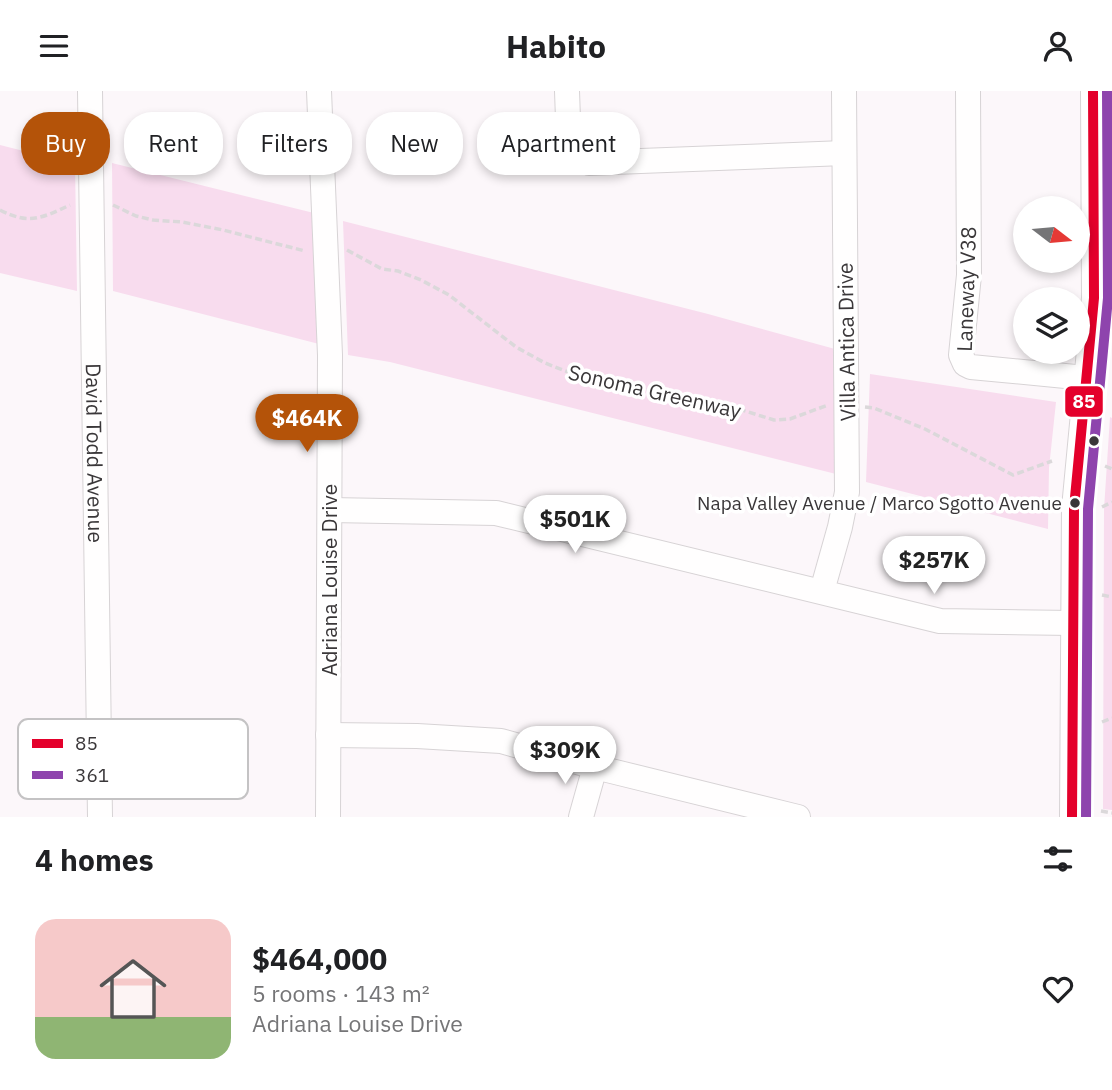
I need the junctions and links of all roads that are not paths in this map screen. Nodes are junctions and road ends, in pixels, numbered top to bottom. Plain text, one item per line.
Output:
1 (90, 91) edge
2 (319, 91) edge
3 (567, 91) edge
4 (844, 91) edge
5 (968, 91) edge
6 (1093, 91) edge
7 (844, 153) junction
8 (1102, 319) edge
9 (1086, 378) junction
10 (330, 510) junction
11 (822, 591) junction
12 (1073, 623) junction
13 (99, 719) edge
14 (328, 735) junction
15 (595, 767) junction
16 (100, 799) edge
17 (100, 817) edge
18 (328, 817) edge
19 (581, 817) edge
20 (798, 817) edge
21 (1072, 817) edge

1 - 13 street, David Todd Avenue
2 - 10 street, Adriana Louise Drive
3 - 7 street
4 - 7 street, Villa Antica Drive
5 - 9 street, Laneway V38
6 - 8 street
7 - 11 street, Villa Antica Drive
8 - 9 street
9 - 12 street
10 - 11 street
10 - 14 street, Adriana Louise Drive
11 - 12 street
12 - 21 street
14 - 15 street
14 - 18 street, Adriana Louise Drive
15 - 19 street
15 - 20 street
16 - 17 street, David Todd Avenue

